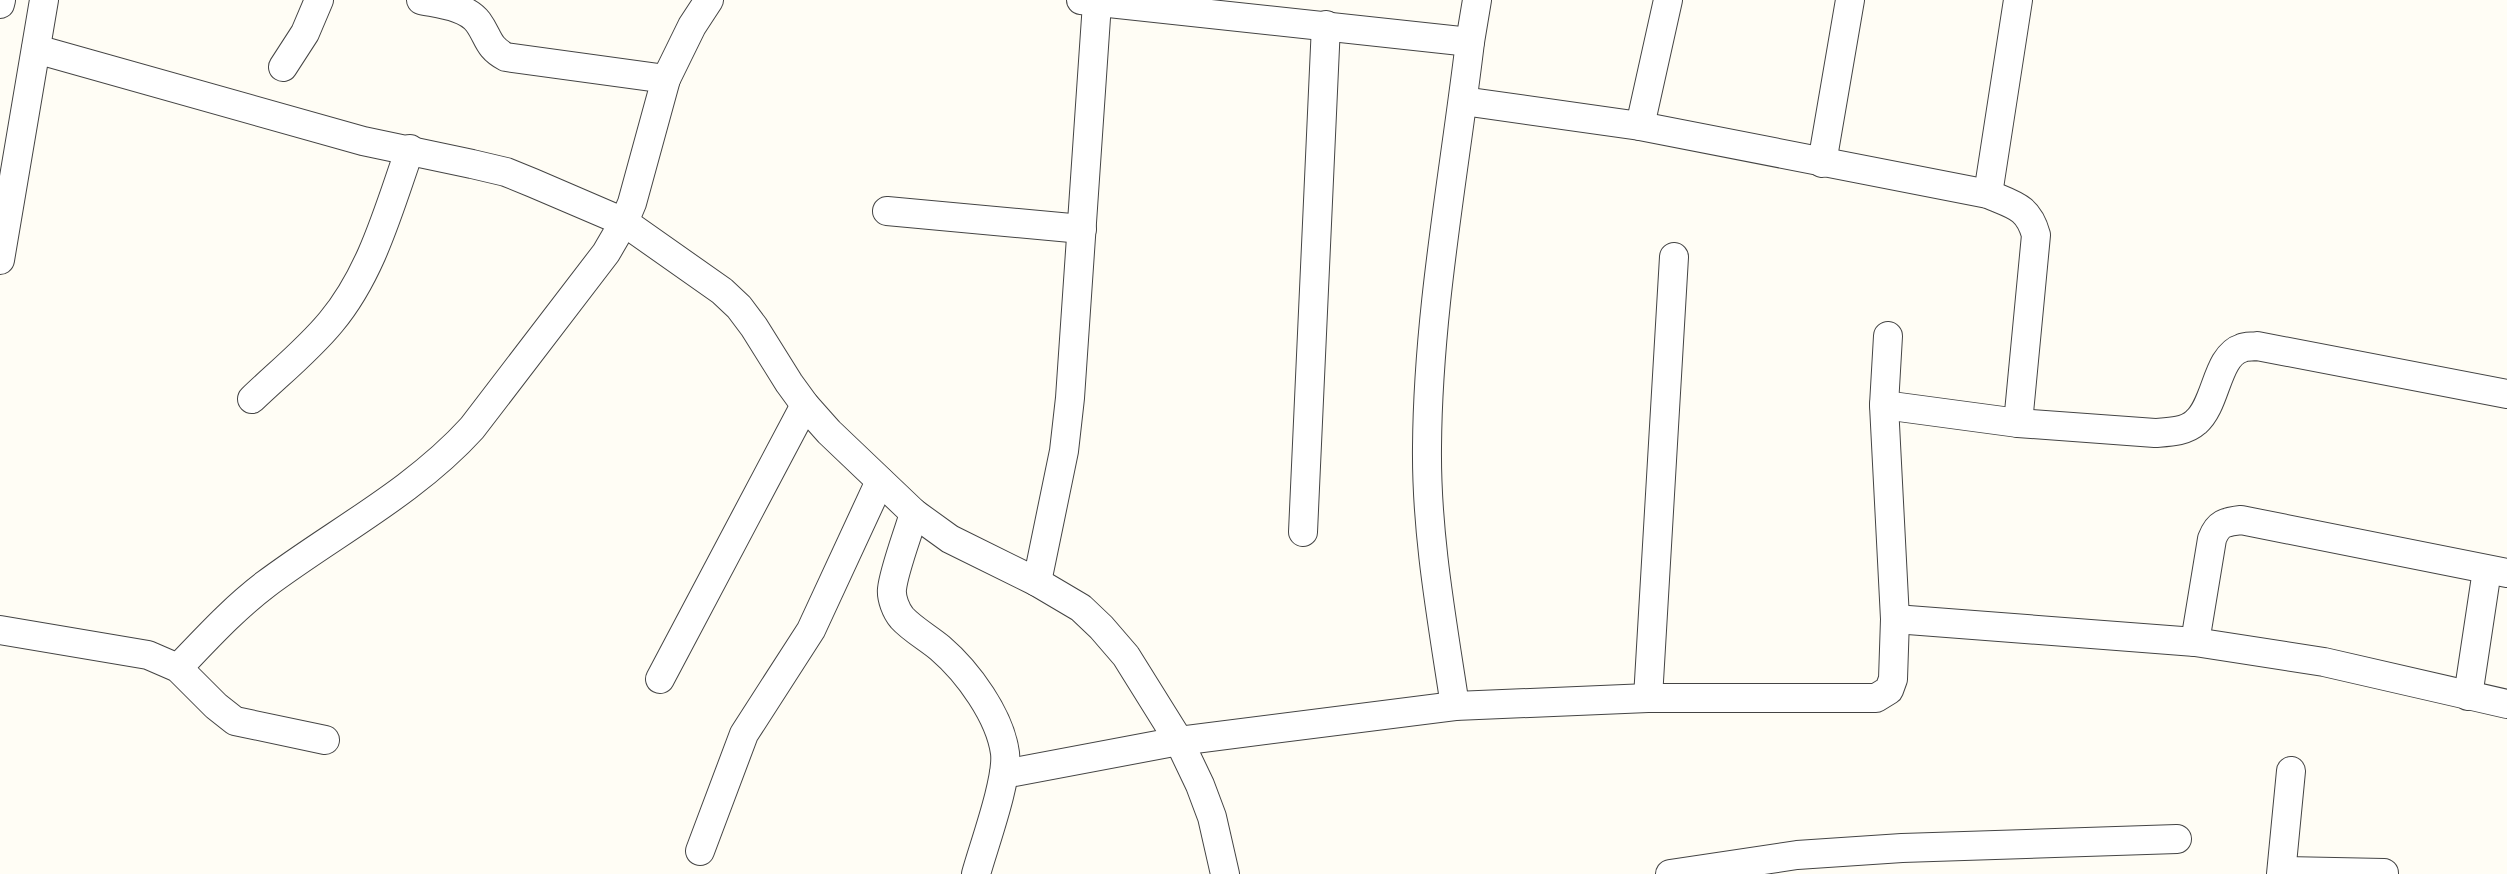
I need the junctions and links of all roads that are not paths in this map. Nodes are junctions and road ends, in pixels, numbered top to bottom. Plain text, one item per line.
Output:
1 (1, 0) edge
2 (44, 0) edge
3 (319, 0) edge
4 (421, 0) edge
5 (709, 0) edge
6 (1477, 0) edge
7 (1668, 0) edge
8 (1850, 0) edge
9 (2018, 0) edge
10 (1088, 2) edge
11 (0, 4) edge
12 (480, 12) edge
13 (1326, 25) junction
14 (1470, 42) junction
15 (36, 49) junction
16 (283, 68) dead end
17 (661, 96) junction
18 (1463, 101) junction
19 (1640, 126) junction
20 (410, 149) junction
21 (1822, 163) junction
22 (5, 194) edge
23 (1988, 194) junction
24 (887, 211) dead end
25 (624, 222) junction
26 (1082, 230) junction
27 (1674, 257) dead end
28 (0, 260) edge
29 (1888, 336) dead end
30 (2507, 394) edge
31 (252, 399) dead end
32 (806, 405) junction
33 (1884, 405) junction
34 (2018, 423) junction
35 (880, 481) junction
36 (914, 513) junction
37 (1302, 532) dead end
38 (2497, 571) edge
39 (1037, 582) junction
40 (1895, 619) junction
41 (0, 630) edge
42 (2196, 642) junction
43 (178, 668) junction
44 (660, 679) dead end
45 (2468, 696) junction
46 (1648, 698) junction
47 (2507, 704) edge
48 (1455, 706) junction
49 (325, 740) dead end
50 (1179, 741) junction
51 (2291, 771) dead end
52 (1004, 774) junction
53 (2177, 839) dead end
54 (700, 851) dead end
55 (2282, 872) edge
56 (2384, 873) edge
57 (976, 874) edge
58 (1225, 874) edge
59 (1671, 874) edge

1 - 11 street
2 - 15 street
3 - 16 street
4 - 12 street
5 - 17 street
6 - 14 street
7 - 19 street
8 - 21 street
9 - 23 street
10 - 13 street
10 - 26 street
12 - 17 street
13 - 14 street
13 - 37 street
14 - 18 street
15 - 20 street
15 - 22 street
17 - 25 street
18 - 19 street
18 - 48 street
19 - 21 street
20 - 25 street
20 - 31 street
21 - 23 street
22 - 28 street
23 - 34 street
24 - 26 street
25 - 32 street
25 - 43 street
26 - 39 street
27 - 46 street
29 - 33 street
30 - 34 street
32 - 35 street
32 - 44 street
33 - 34 street
33 - 40 street
35 - 36 street
35 - 54 street
36 - 39 street
36 - 52 street
38 - 42 street
38 - 45 street
39 - 50 street
40 - 42 street
40 - 46 street
41 - 43 street
42 - 45 street
43 - 49 street
45 - 47 street
46 - 48 street
48 - 50 street
50 - 52 street
50 - 58 street
51 - 55 street
52 - 57 street
53 - 59 street
55 - 56 street

